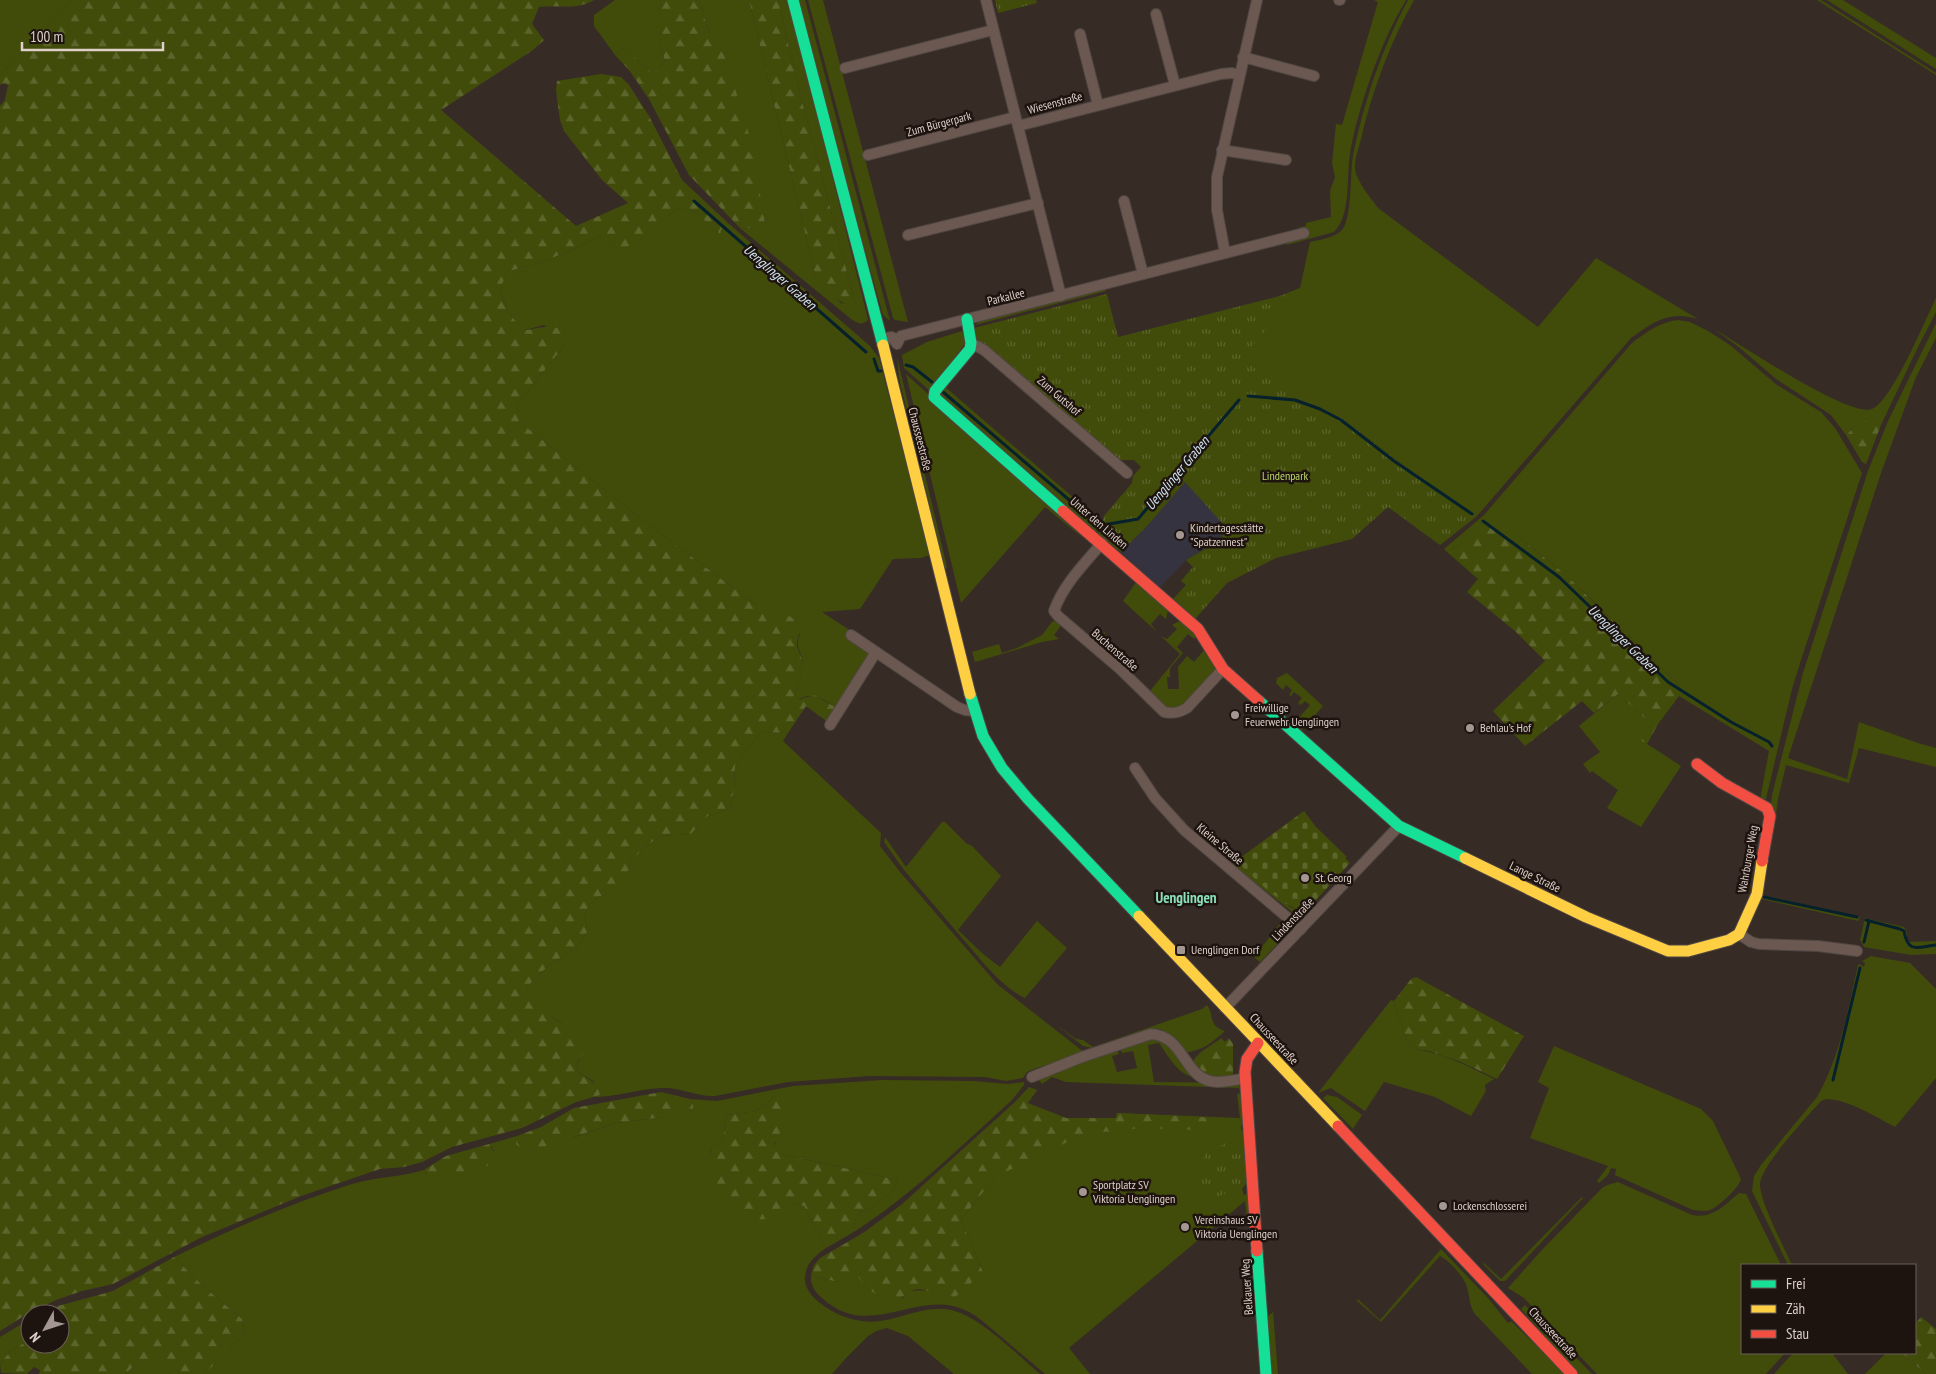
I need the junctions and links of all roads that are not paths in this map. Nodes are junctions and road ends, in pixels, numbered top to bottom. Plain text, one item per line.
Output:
1 (793, 0) edge
2 (986, 0) edge
3 (1257, 0) edge
4 (1156, 14) dead end
5 (993, 30) junction
6 (1080, 34) dead end
7 (1243, 58) junction
8 (846, 68) dead end
9 (1239, 75) junction
10 (1314, 76) dead end
11 (1174, 86) junction
12 (1098, 105) junction
13 (1017, 121) junction
14 (1222, 150) junction
15 (868, 155) dead end
16 (1286, 160) dead end
17 (1124, 201) dead end
18 (1038, 203) junction
19 (1304, 233) dead end
20 (908, 235) dead end
21 (1225, 253) junction
22 (1143, 274) junction
23 (1061, 296) junction
24 (967, 319) junction
25 (882, 339) junction
26 (972, 343) junction
27 (1127, 473) dead end
28 (1102, 543) junction
29 (851, 635) dead end
30 (876, 652) junction
31 (1223, 669) junction
32 (1247, 692) joint
33 (974, 711) junction
34 (830, 725) dead end
35 (1697, 764) dead end
36 (1135, 768) dead end
37 (1399, 826) junction
38 (1301, 929) junction
39 (1739, 934) junction
40 (1857, 952) dead end
41 (1225, 1008) junction
42 (1258, 1042) junction
43 (1032, 1078) dead end
44 (1245, 1078) junction
45 (1266, 1374) edge
46 (1572, 1374) edge

1 - 25 street, Chausseestraße
2 - 5 street
3 - 7 street
4 - 11 street
5 - 8 street
5 - 13 street
6 - 12 street, Wiesenstraße
7 - 9 street
7 - 10 street
9 - 11 street, Wiesenstraße
9 - 14 street
11 - 12 street, Wiesenstraße
12 - 13 street, Wiesenstraße
13 - 15 street, Zum Bürgerpark
13 - 18 street
14 - 16 street
14 - 21 street
17 - 22 street
18 - 20 street
18 - 23 street
19 - 21 street, Parkallee
21 - 22 street, Parkallee
22 - 23 street, Parkallee
23 - 24 street, Parkallee
24 - 25 street, Parkallee
24 - 26 street
25 - 33 street, Chausseestraße
26 - 27 street, Zum Gutshof
26 - 28 street, Unter den Linden
28 - 31 street, Unter den Linden
28 - 31 street, Buchenstraße
29 - 30 street
30 - 33 street
30 - 34 street
31 - 32 street, Unter den Linden
32 - 37 street, Lange Straße
33 - 41 street, Chausseestraße
35 - 39 street, Wahrburger Weg
36 - 38 street, Kleine Straße
37 - 38 street, Lindenstraße
37 - 39 street, Lange Straße
38 - 41 street, Lindenstraße
39 - 40 street
41 - 42 street, Chausseestraße
42 - 44 street, Belkauer Weg
42 - 46 street, Chausseestraße
43 - 44 street
44 - 45 street, Belkauer Weg

